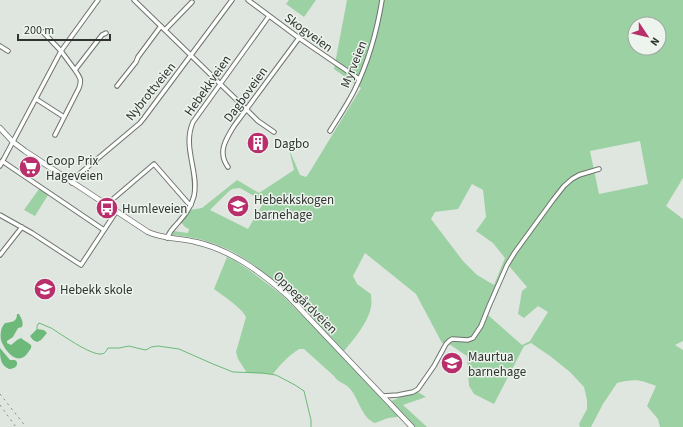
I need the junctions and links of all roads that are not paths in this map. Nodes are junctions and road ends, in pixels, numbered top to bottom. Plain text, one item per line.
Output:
1 (98, 0) edge
2 (134, 0) edge
3 (232, 0) edge
4 (248, 0) edge
5 (382, 0) edge
6 (192, 2) dead end
7 (269, 16) junction
8 (161, 26) junction
9 (165, 30) junction
10 (43, 32) dead end
11 (106, 33) dead end
12 (299, 38) junction
13 (0, 46) edge
14 (60, 50) junction
15 (8, 51) dead end
16 (191, 56) junction
17 (74, 70) junction
18 (359, 79) junction
19 (220, 83) junction
20 (117, 86) dead end
21 (36, 98) junction
22 (246, 109) junction
23 (64, 117) junction
24 (0, 128) edge
25 (330, 131) dead end
26 (274, 132) dead end
27 (55, 135) dead end
28 (13, 142) junction
29 (2, 161) junction
30 (0, 166) edge
31 (228, 167) dead end
32 (599, 169) dead end
33 (72, 183) junction
34 (106, 205) junction
35 (191, 205) junction
36 (116, 212) junction
37 (0, 215) edge
38 (22, 227) junction
39 (104, 230) junction
40 (167, 238) junction
41 (0, 245) edge
42 (5, 248) junction
43 (0, 255) edge
44 (383, 396) junction
45 (412, 427) edge

1 - 14 street
2 - 8 street
3 - 16 street, Nybrottveien
4 - 7 street, Skogveien
5 - 18 street, Myrveien
6 - 9 street
7 - 12 street, Skogveien
7 - 19 street, Hebekkveien
8 - 9 street
8 - 20 street
9 - 16 street
10 - 14 street
11 - 17 street
12 - 18 street, Skogveien
12 - 22 street, Dagboveien
13 - 15 street
14 - 17 street
14 - 21 street
16 - 19 street
16 - 33 street, Nybrottveien
17 - 23 street
18 - 25 street, Myrveien
19 - 22 street
19 - 35 street, Hebekkveien
21 - 23 street
21 - 28 street
22 - 26 street
22 - 31 street, Dagboveien
23 - 27 street
24 - 28 main road, Oppegårdveien
28 - 29 street
28 - 33 main road, Oppegårdveien
29 - 30 street
29 - 39 street
32 - 44 street
33 - 34 main road, Oppegårdveien
34 - 35 street
34 - 36 main road, Oppegårdveien
35 - 40 street, Hebekkveien
36 - 39 street
36 - 40 main road, Oppegårdveien
37 - 38 street
38 - 39 street
38 - 42 street
40 - 44 main road, Oppegårdveien
41 - 42 street
42 - 43 street
44 - 45 main road, Oppegårdveien

